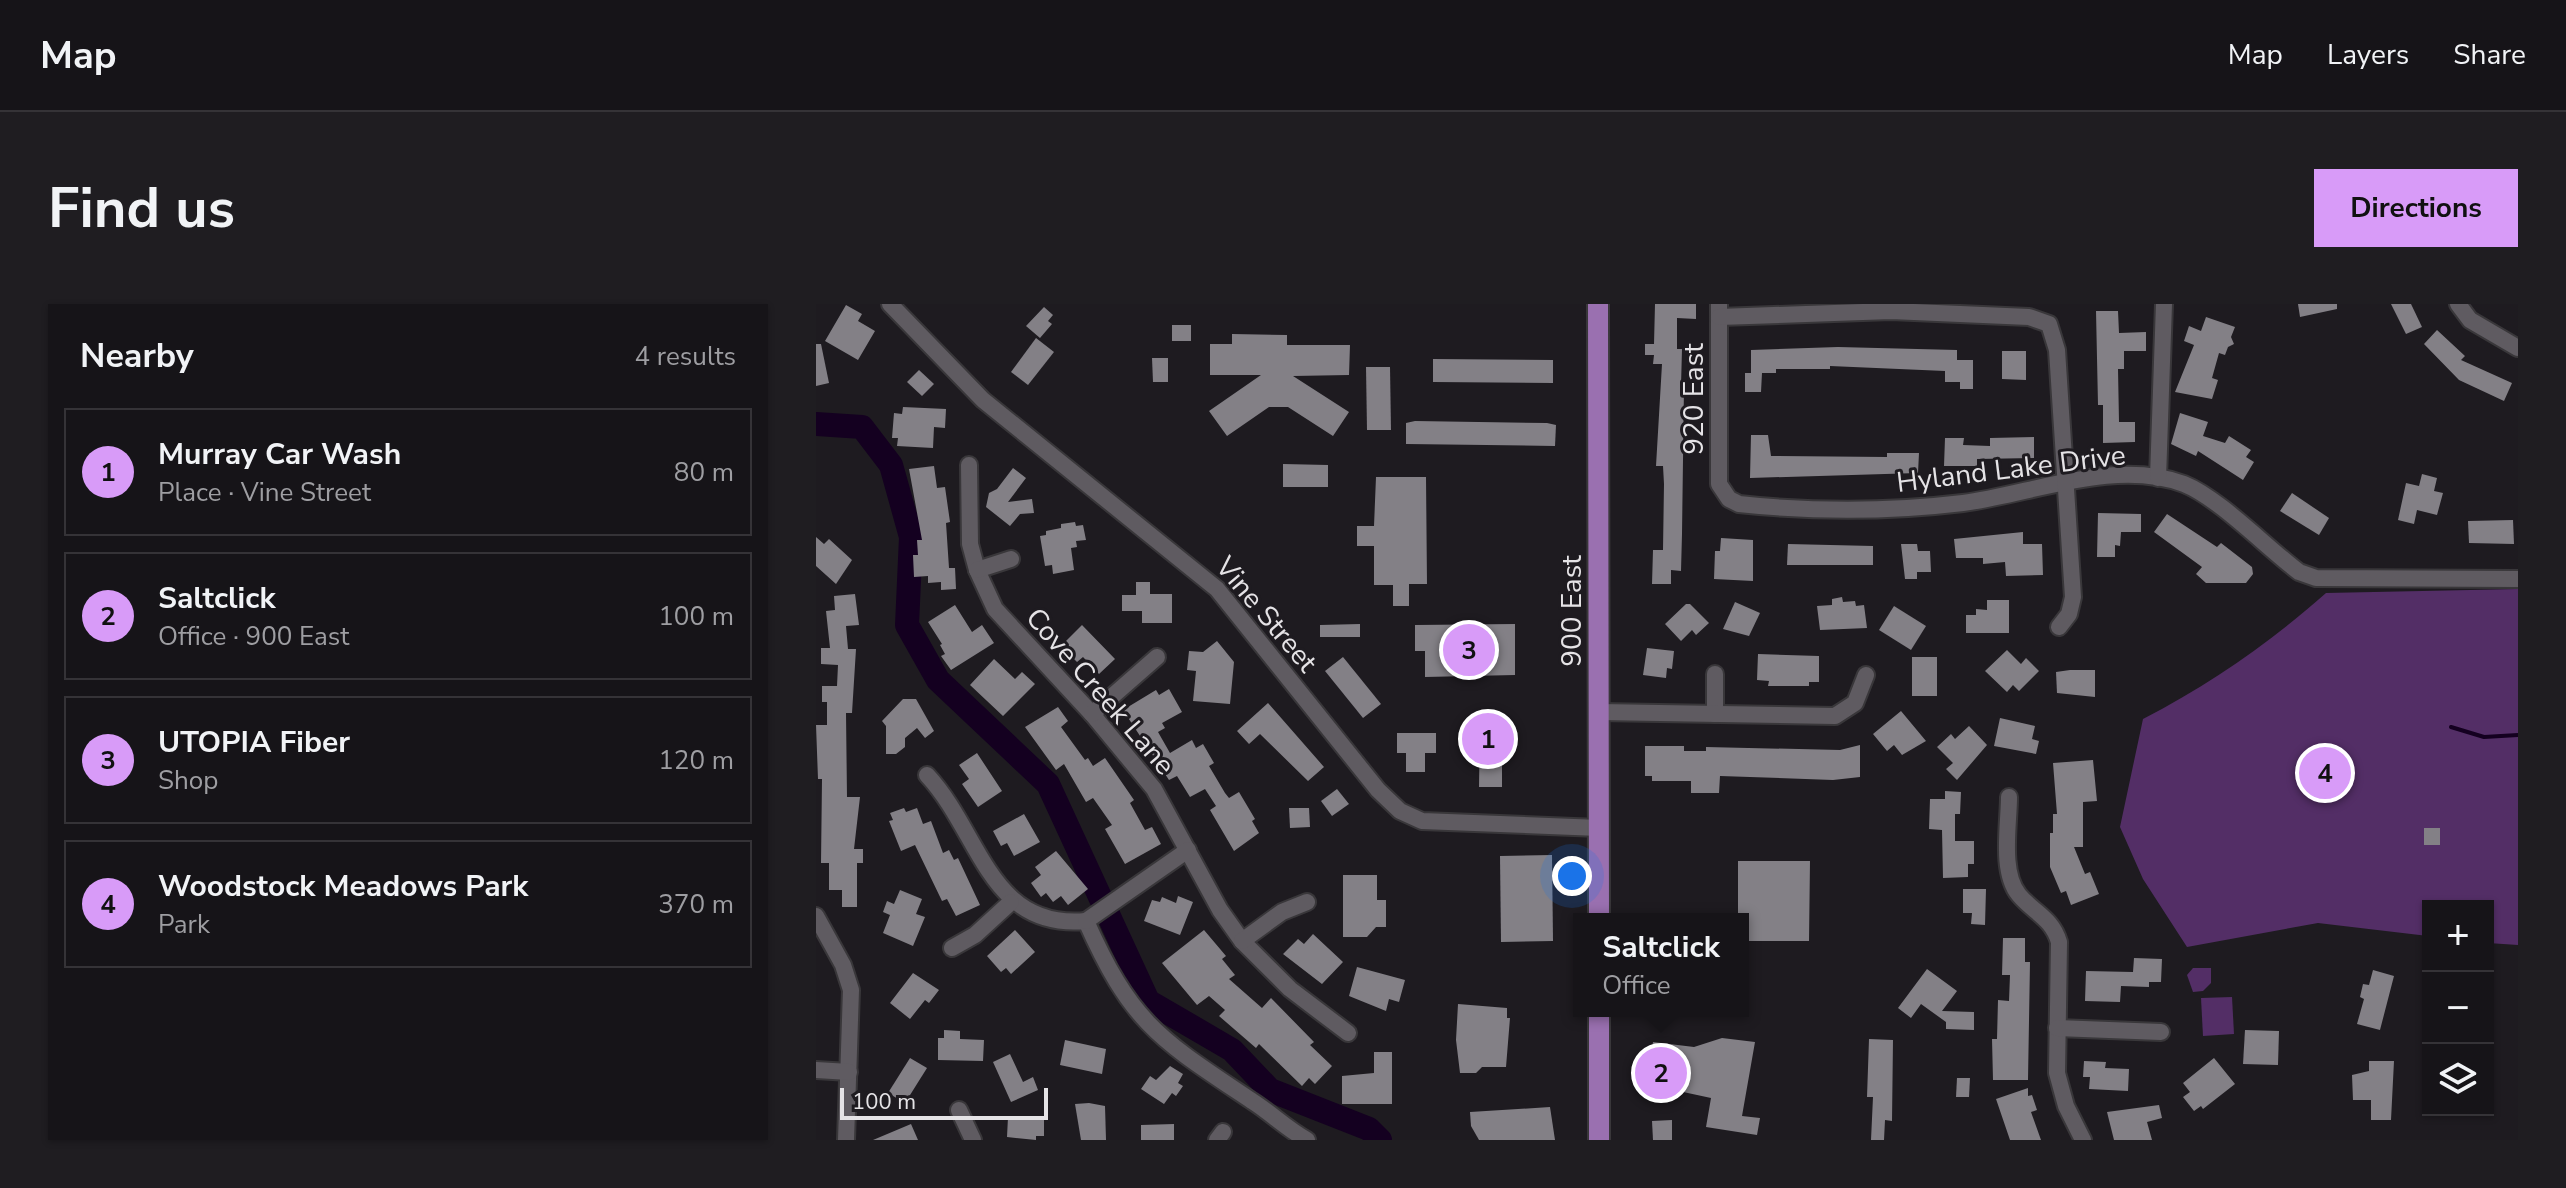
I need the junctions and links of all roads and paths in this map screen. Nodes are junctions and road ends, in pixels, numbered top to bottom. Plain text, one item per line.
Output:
1 (890, 304) edge
2 (1598, 304) edge
3 (2164, 304) edge
4 (2458, 304) edge
5 (1719, 310) edge
6 (2518, 348) edge
7 (969, 465) dead end
8 (2158, 478) junction
9 (2066, 483) junction
10 (1722, 493) joint
11 (1011, 559) dead end
12 (977, 570) junction
13 (2518, 579) edge
14 (2059, 627) dead end
15 (1157, 657) dead end
16 (1715, 674) dead end
17 (1866, 675) dead end
18 (1599, 712) junction
19 (1092, 714) junction
20 (1715, 714) junction
21 (927, 775) dead end
22 (2009, 797) dead end
23 (1599, 828) junction
24 (1188, 850) junction
25 (1011, 902) junction
26 (1307, 902) dead end
27 (1599, 913) edge
28 (816, 916) edge
29 (1094, 918) junction
30 (1242, 941) junction
31 (952, 948) dead end
32 (1599, 1017) edge
33 (2057, 1028) junction
34 (2161, 1032) dead end
35 (1348, 1033) dead end
36 (816, 1070) edge
37 (849, 1072) junction
38 (959, 1110) dead end
39 (846, 1140) edge
40 (973, 1140) edge
41 (1307, 1140) edge
42 (1599, 1140) edge
43 (2083, 1140) edge

1 - 23 street, Vine Street
2 - 18 main road, 900 East
3 - 8 street
4 - 6 street
5 - 9 street
5 - 10 street, 920 East
7 - 12 street, Cove Creek Lane
8 - 9 street, Hyland Lake Drive
8 - 13 street, Hyland Lake Drive
9 - 10 street, Hyland Lake Drive
9 - 14 street
11 - 12 street
12 - 19 street, Cove Creek Lane
15 - 19 street
16 - 20 street
17 - 20 street
18 - 20 street
18 - 23 main road, 900 East
19 - 24 street, Cove Creek Lane
21 - 25 street
22 - 33 street
23 - 27 main road, 900 East
24 - 29 street
24 - 30 street, Cove Creek Lane
25 - 29 street
25 - 31 street
26 - 30 street
28 - 37 street
29 - 41 street
30 - 35 street, Cove Creek Lane
32 - 42 main road
33 - 34 street
33 - 43 street
36 - 37 street
37 - 39 street
38 - 40 street

